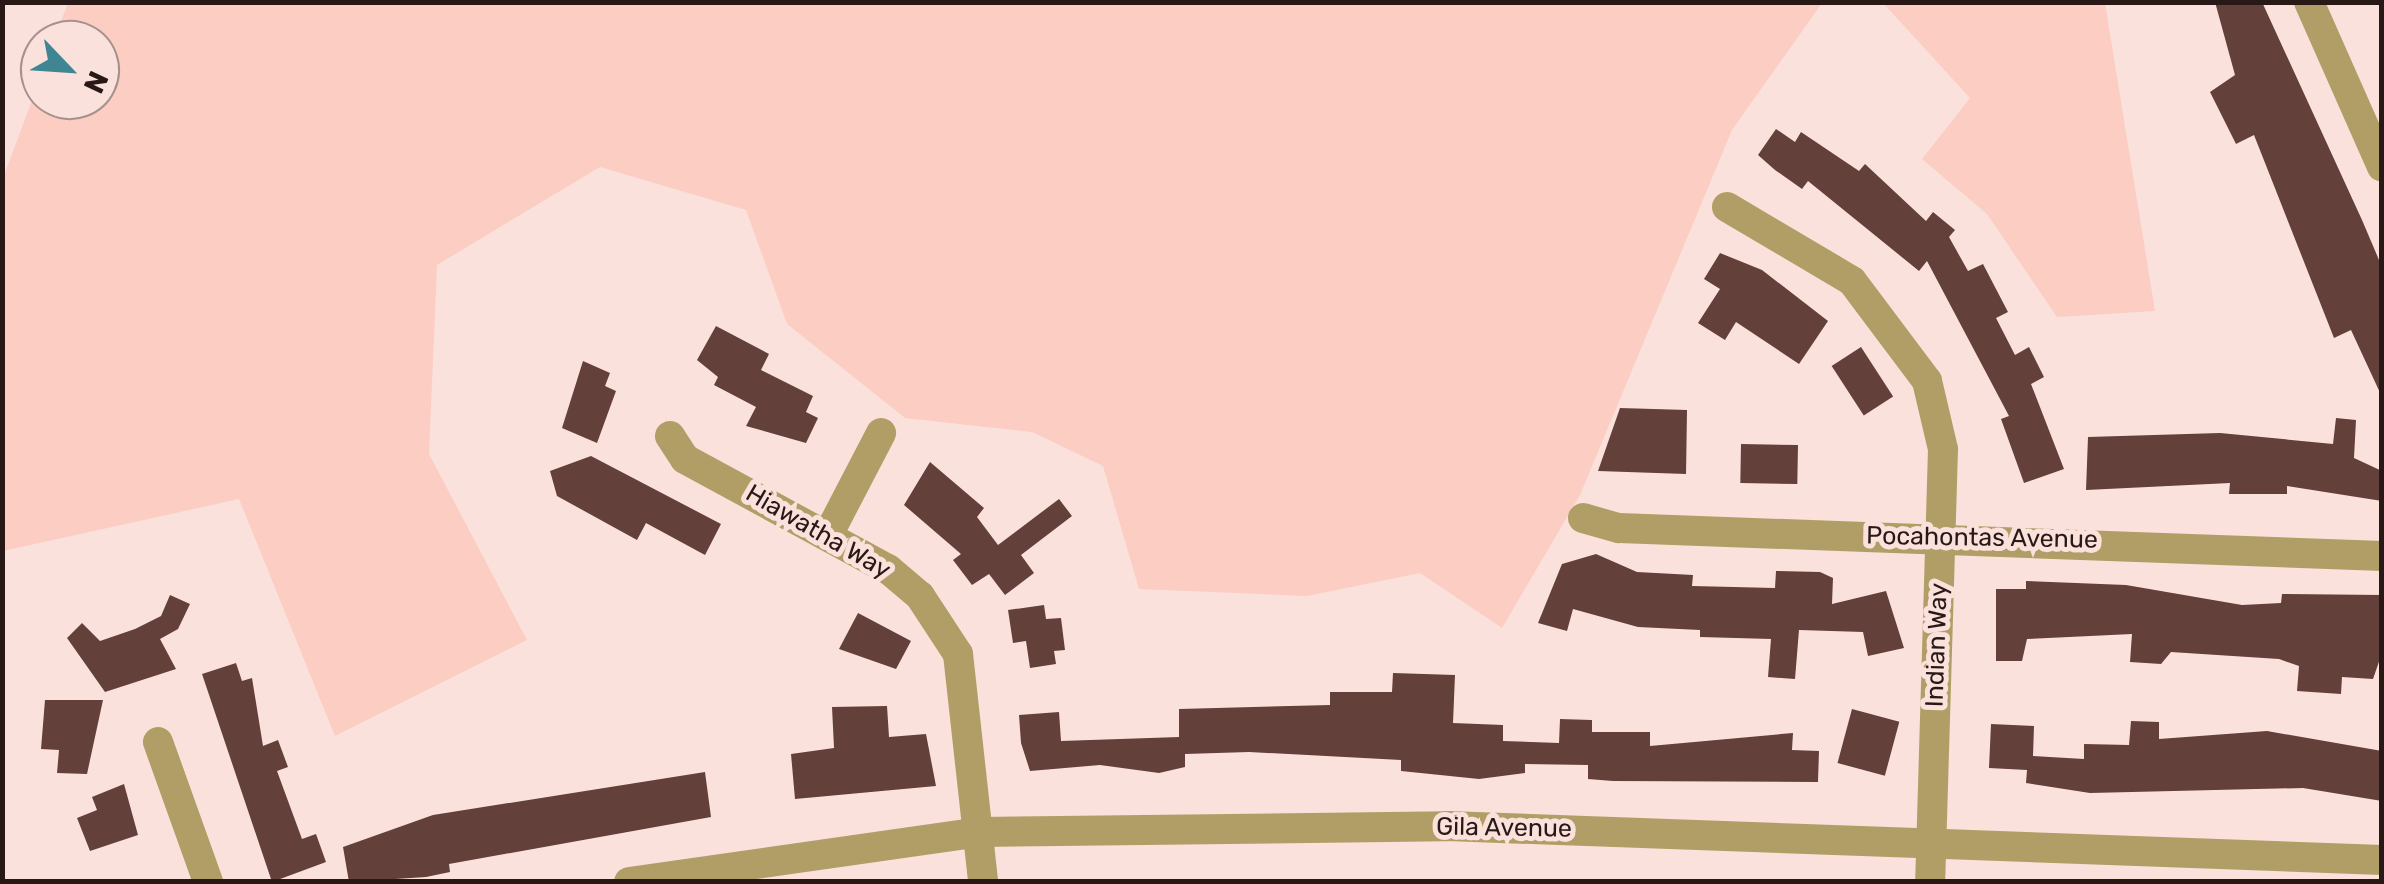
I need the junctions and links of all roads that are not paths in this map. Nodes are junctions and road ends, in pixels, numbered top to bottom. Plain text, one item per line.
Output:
1 (2309, 2) edge
2 (2382, 167) edge
3 (1726, 207) dead end
4 (881, 433) dead end
5 (670, 436) dead end
6 (1583, 518) dead end
7 (828, 534) junction
8 (1940, 537) junction
9 (2382, 556) edge
10 (158, 742) dead end
11 (979, 832) junction
12 (1932, 840) junction
13 (2382, 860) edge
14 (208, 882) edge
15 (629, 882) edge
16 (983, 882) edge
17 (1930, 882) edge

1 - 2 street
3 - 8 street, Indian Way
4 - 7 street
5 - 7 street, Hiawatha Way
6 - 8 street, Pocahontas Avenue
7 - 11 street, Hiawatha Way
8 - 9 street, Pocahontas Avenue
8 - 12 street, Indian Way
10 - 14 street
11 - 12 street, Gila Avenue
11 - 15 street, Gila Avenue
11 - 16 street, Hiawatha Way
12 - 13 street, Gila Avenue
12 - 17 street, Indian Way

